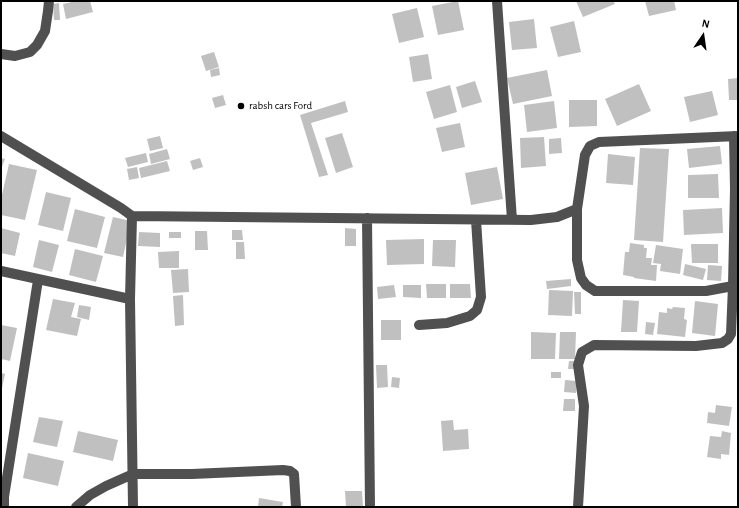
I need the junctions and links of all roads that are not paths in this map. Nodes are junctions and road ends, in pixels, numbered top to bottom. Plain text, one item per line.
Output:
1 (49, 1) edge
2 (497, 1) edge
3 (1, 54) edge
4 (1, 136) edge
5 (736, 136) edge
6 (577, 209) junction
7 (132, 216) junction
8 (367, 218) junction
9 (476, 220) junction
10 (512, 220) junction
11 (1, 271) edge
12 (38, 280) junction
13 (732, 286) junction
14 (130, 300) junction
15 (419, 325) dead end
16 (133, 474) junction
17 (4, 507) edge
18 (76, 507) edge
19 (133, 507) edge
20 (296, 507) edge
21 (370, 507) edge
22 (578, 507) edge

1 - 3 street
2 - 10 street
4 - 7 street
5 - 6 street
5 - 13 street
6 - 10 street
6 - 13 street
7 - 8 street
7 - 14 street
8 - 9 street
8 - 21 street
9 - 10 street
9 - 15 street
11 - 12 street
12 - 14 street
12 - 17 street
13 - 22 street
14 - 16 street
16 - 18 street
16 - 19 street
16 - 20 street

